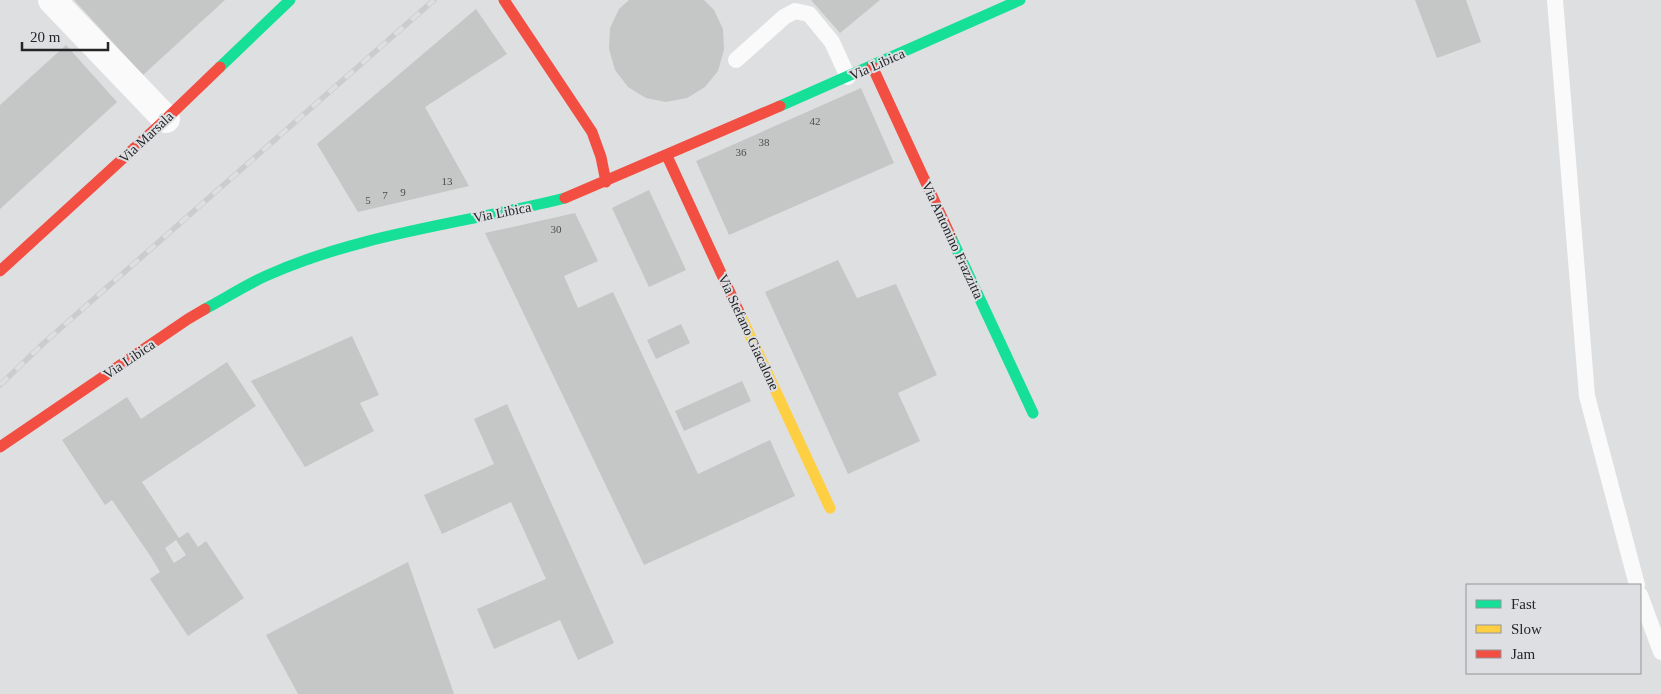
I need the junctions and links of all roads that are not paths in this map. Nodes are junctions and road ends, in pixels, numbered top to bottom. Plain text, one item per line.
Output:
1 (52, 0) edge
2 (290, 0) edge
3 (504, 0) edge
4 (1020, 0) edge
5 (1555, 0) edge
6 (736, 60) dead end
7 (872, 66) junction
8 (848, 77) junction
9 (166, 119) junction
10 (667, 156) junction
11 (606, 182) junction
12 (0, 272) edge
13 (1033, 413) dead end
14 (0, 447) edge
15 (830, 508) dead end
16 (1637, 584) edge
17 (1641, 598) edge
18 (1661, 652) edge

1 - 9 street
2 - 9 main road, Via Marsala
3 - 11 main road
4 - 7 main road, Via Libica
5 - 16 lane
6 - 8 lane
7 - 8 main road, Via Libica
7 - 13 main road, Via Antonino Frazzitta
8 - 10 main road, Via Libica
9 - 12 main road, Via Marsala
10 - 11 main road, Via Libica
10 - 15 main road, Via Stefano Giacalone
11 - 14 main road, Via Libica
17 - 18 lane

